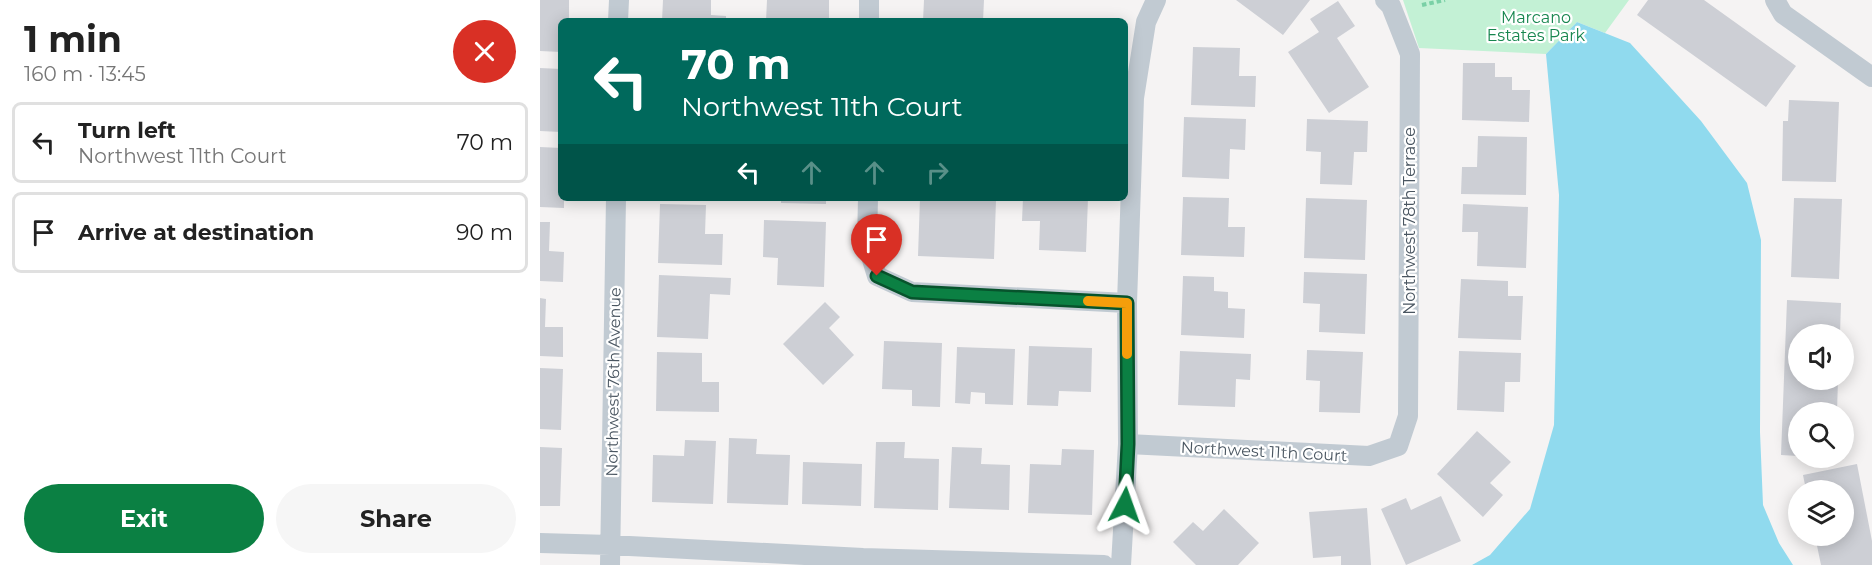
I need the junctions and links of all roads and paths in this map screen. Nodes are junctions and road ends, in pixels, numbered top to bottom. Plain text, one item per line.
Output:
1 (618, 0) edge
2 (869, 0) edge
3 (1156, 0) edge
4 (1385, 0) edge
5 (1445, 0) edge
6 (1775, 0) edge
7 (1422, 5) dead end
8 (618, 18) edge
9 (869, 18) edge
10 (1872, 77) edge
11 (616, 201) edge
12 (868, 201) edge
13 (1127, 303) junction
14 (1128, 444) junction
15 (1398, 446) joint
16 (540, 543) edge
17 (610, 545) junction
18 (863, 562) edge
19 (610, 565) edge
20 (1104, 565) edge
21 (1121, 565) edge

1 - 8 street
2 - 9 street
3 - 13 street
4 - 15 street, Northwest 78th Terrace
5 - 7 path
6 - 10 street
11 - 17 street, Northwest 76th Avenue
12 - 13 street
13 - 14 street
14 - 15 street, Northwest 11th Court
14 - 21 street
16 - 17 street
17 - 18 street
17 - 19 street, Northwest 76th Avenue
18 - 20 street

